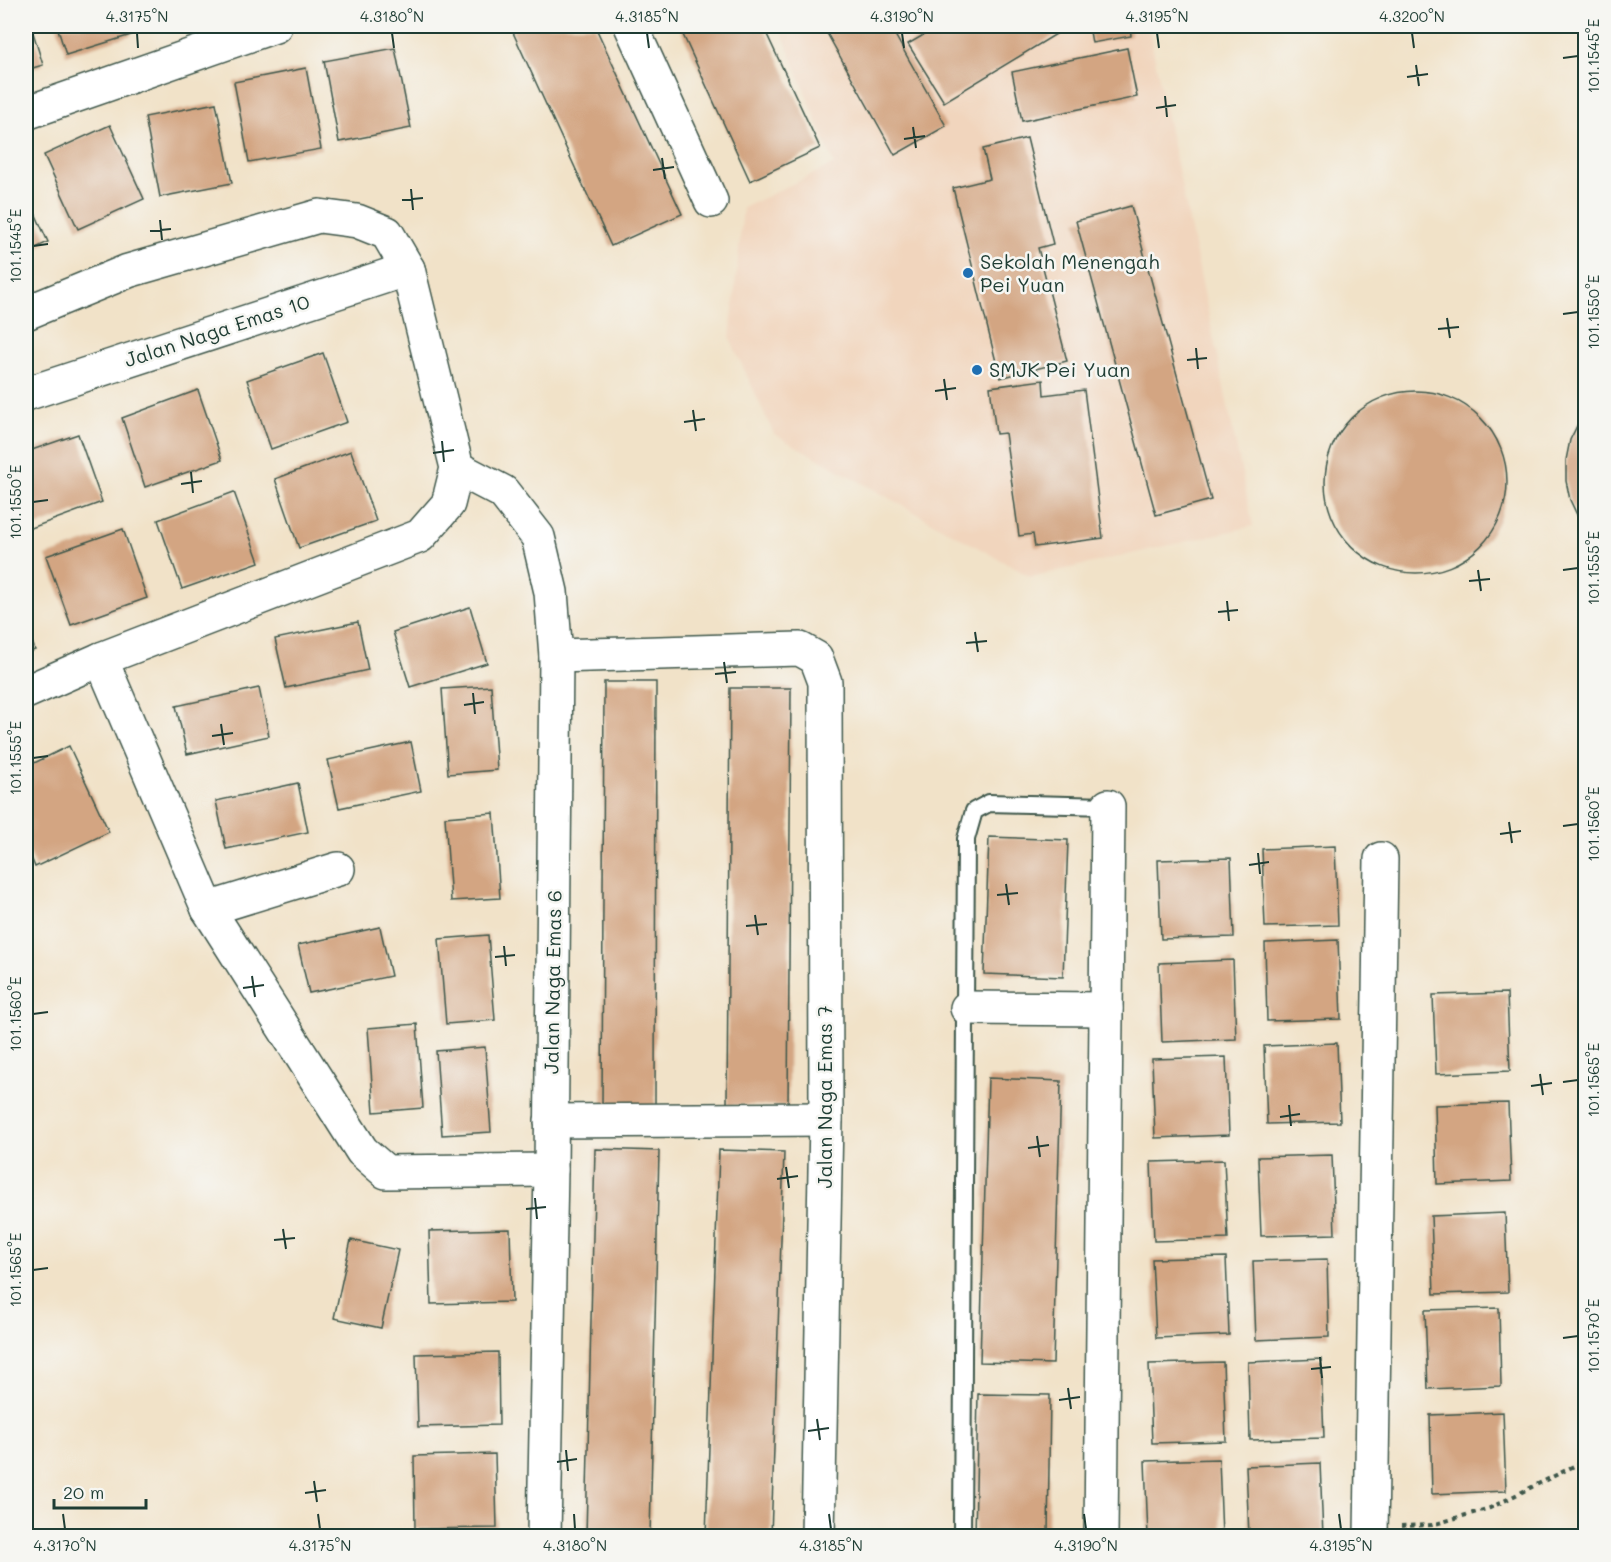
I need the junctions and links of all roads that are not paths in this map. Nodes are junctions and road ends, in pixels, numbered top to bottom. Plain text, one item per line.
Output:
1 (275, 26) edge
2 (631, 26) edge
3 (26, 113) edge
4 (711, 201) dead end
5 (408, 269) junction
6 (26, 313) edge
7 (26, 394) edge
8 (457, 468) junction
9 (556, 656) junction
10 (101, 659) junction
11 (26, 693) edge
12 (1108, 806) joint
13 (1381, 859) dead end
14 (338, 869) dead end
15 (207, 909) junction
16 (967, 1008) junction
17 (1107, 1009) junction
18 (826, 1119) junction
19 (551, 1121) junction
20 (551, 1170) junction
21 (1371, 1531) edge
22 (544, 1536) edge
23 (818, 1536) edge
24 (962, 1536) edge
25 (1101, 1536) edge

1 - 3 street
2 - 4 street
5 - 6 street
5 - 7 street, Jalan Naga Emas 10
5 - 8 street
8 - 9 street, Jalan Naga Emas 6
8 - 10 street
9 - 18 street, Jalan Naga Emas 7
9 - 19 street, Jalan Naga Emas 6
10 - 11 street
10 - 15 street
12 - 16 lane
12 - 17 street
13 - 21 street
14 - 15 street
15 - 20 street
16 - 17 street
16 - 24 lane
17 - 25 street
18 - 19 street
18 - 23 street, Jalan Naga Emas 7
19 - 20 street, Jalan Naga Emas 6
20 - 22 street, Jalan Naga Emas 6

